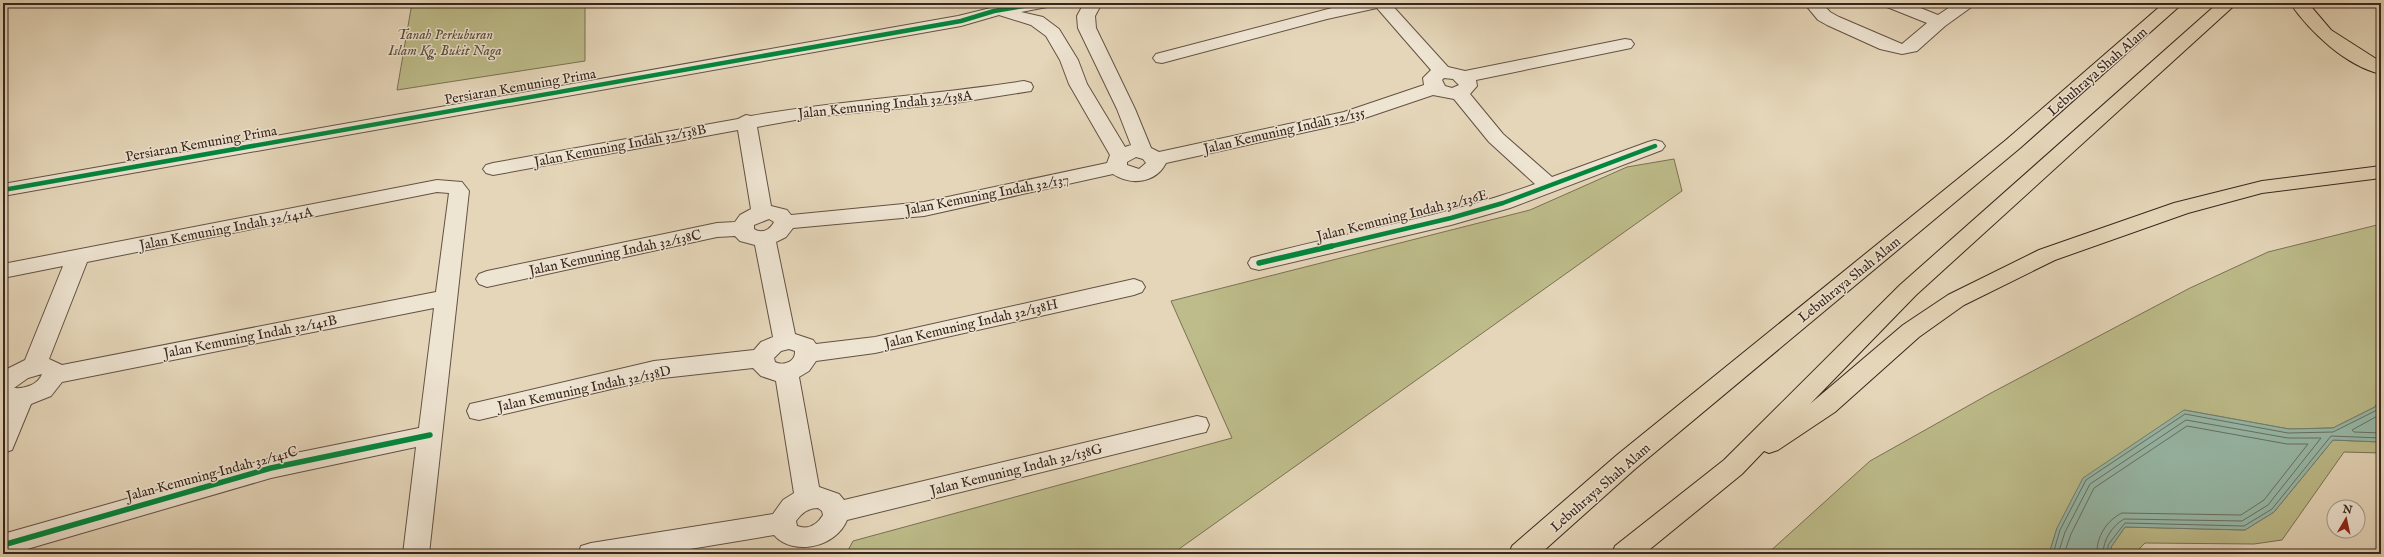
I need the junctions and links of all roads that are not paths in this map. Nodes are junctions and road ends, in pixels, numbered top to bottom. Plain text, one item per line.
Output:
1 (1041, 3) edge
2 (1093, 3) edge
3 (1380, 3) edge
4 (1813, 3) edge
5 (1892, 3) edge
6 (1968, 3) edge
7 (2174, 3) edge
8 (2228, 3) edge
9 (2299, 3) edge
10 (992, 7) edge
11 (1939, 22) junction
12 (1625, 44) dead end
13 (1098, 54) junction
14 (1162, 58) dead end
15 (1069, 60) junction
16 (2381, 69) edge
17 (1438, 80) junction
18 (1461, 85) junction
19 (1024, 87) dead end
20 (746, 121) junction
21 (1655, 146) dead end
22 (1149, 155) junction
23 (1119, 162) junction
24 (493, 169) dead end
25 (2381, 172) edge
26 (3, 175) edge
27 (1548, 185) junction
28 (3, 190) edge
29 (762, 213) junction
30 (785, 222) junction
31 (742, 228) junction
32 (764, 238) junction
33 (78, 257) junction
34 (1259, 263) dead end
35 (3, 271) edge
36 (487, 279) dead end
37 (1134, 287) dead end
38 (446, 298) junction
39 (784, 341) junction
40 (808, 354) junction
41 (762, 358) junction
42 (44, 370) junction
43 (786, 372) junction
44 (9, 392) edge
45 (479, 411) dead end
46 (1197, 425) dead end
47 (430, 435) junction
48 (3, 443) edge
49 (1733, 467) junction
50 (808, 498) junction
51 (836, 512) junction
52 (784, 524) junction
53 (3, 545) edge
54 (814, 546) edge
55 (416, 554) edge
56 (590, 554) edge
57 (1522, 554) edge
58 (1625, 554) edge

1 - 10 street, Persiaran Kemuning Prima
2 - 13 street
3 - 14 street
3 - 17 street
4 - 11 street
5 - 11 street
6 - 11 street
7 - 57 highway, Lebuhraya Shah Alam
8 - 49 highway
9 - 16 highway
10 - 15 street
10 - 26 street, Persiaran Kemuning Prima
10 - 28 street, Persiaran Kemuning Prima
12 - 18 street
13 - 15 street
13 - 22 street
15 - 23 street
17 - 18 street
17 - 22 street, Jalan Kemuning Indah 32/135
18 - 27 street
19 - 20 street, Jalan Kemuning Indah 32/138A
20 - 24 street, Jalan Kemuning Indah 32/138B
20 - 29 street
21 - 27 street, Jalan Kemuning Indah 32/136E
22 - 23 street, Jalan Kemuning Indah 32/135
23 - 30 street, Jalan Kemuning Indah 32/137
25 - 49 highway
27 - 34 street, Jalan Kemuning Indah 32/136E
29 - 30 street
29 - 31 street
30 - 32 street
31 - 32 street
31 - 36 street, Jalan Kemuning Indah 32/138C
32 - 39 street
33 - 35 street, Jalan Kemuning Indah 32/141A
33 - 38 street, Jalan Kemuning Indah 32/141A
33 - 42 street
37 - 40 street, Jalan Kemuning Indah 32/138H
38 - 42 street, Jalan Kemuning Indah 32/141B
38 - 47 street
39 - 40 street
39 - 41 street
40 - 43 street
41 - 43 street
41 - 45 street, Jalan Kemuning Indah 32/138D
42 - 44 street, Jalan Kemuning Indah 32/141B
43 - 50 street
44 - 48 street
46 - 51 street, Jalan Kemuning Indah 32/138G
47 - 53 street, Jalan Kemuning Indah 32/141C
47 - 55 street
49 - 58 highway
50 - 51 street
50 - 52 street
51 - 54 street
52 - 54 street
52 - 56 street

